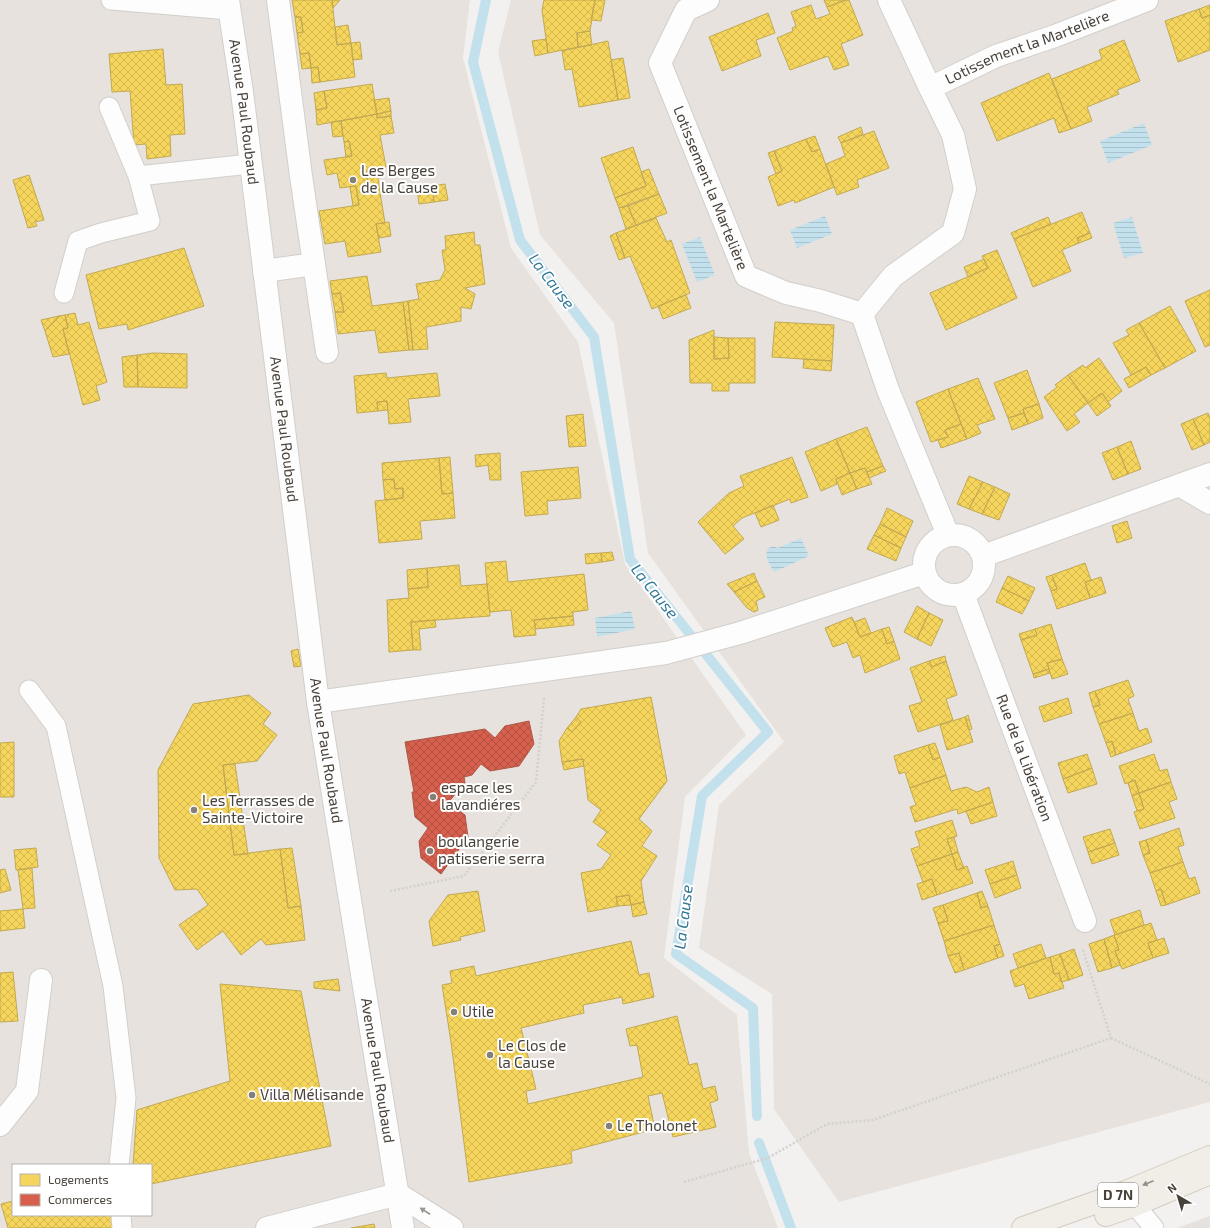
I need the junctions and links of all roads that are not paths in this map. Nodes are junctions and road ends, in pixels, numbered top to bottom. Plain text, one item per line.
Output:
1 (111, 0) edge
2 (278, 0) edge
3 (708, 0) edge
4 (889, 0) edge
5 (1147, 0) edge
6 (229, 5) edge
7 (930, 88) junction
8 (109, 107) dead end
9 (250, 164) junction
10 (138, 176) junction
11 (314, 264) junction
12 (264, 271) junction
13 (64, 293) dead end
14 (862, 314) junction
15 (327, 352) dead end
16 (1210, 474) edge
17 (1181, 486) junction
18 (1210, 503) edge
19 (948, 535) junction
20 (983, 556) junction
21 (924, 573) junction
22 (963, 594) junction
23 (29, 690) dead end
24 (318, 702) junction
25 (1085, 922) road end
26 (41, 980) dead end
27 (0, 1125) edge
28 (1210, 1157) edge
29 (118, 1164) edge
30 (1210, 1173) edge
31 (398, 1194) junction
32 (1136, 1205) junction
33 (121, 1216) edge
34 (122, 1228) edge
35 (267, 1228) edge
36 (403, 1228) edge
37 (452, 1228) edge
38 (1023, 1228) edge
39 (1067, 1228) edge
40 (1154, 1228) edge

1 - 6 lane
2 - 11 street
3 - 14 street, Lotissement la Martelière
4 - 7 street, Lotissement la Martelière
5 - 7 street, Lotissement la Martelière
6 - 9 street, Avenue Paul Roubaud
7 - 14 street, Lotissement la Martelière
8 - 10 lane
9 - 10 lane
9 - 12 street, Avenue Paul Roubaud
10 - 13 lane
11 - 12 street
11 - 15 street
12 - 24 street, Avenue Paul Roubaud
14 - 19 street
16 - 17 street
17 - 18 street
17 - 20 street
19 - 20 street
19 - 21 street
20 - 22 street
21 - 22 street
21 - 24 street
22 - 25 street, Rue de la Libération
23 - 29 lane
24 - 31 street, Avenue Paul Roubaud
26 - 27 street
28 -> 38 main road, D 7N
30 - 32 main road, D 7N
31 - 35 street
31 - 36 street, Avenue Paul Roubaud
37 -> 31 street
32 - 39 main road, D 7N
32 - 40 lane
33 - 34 lane

